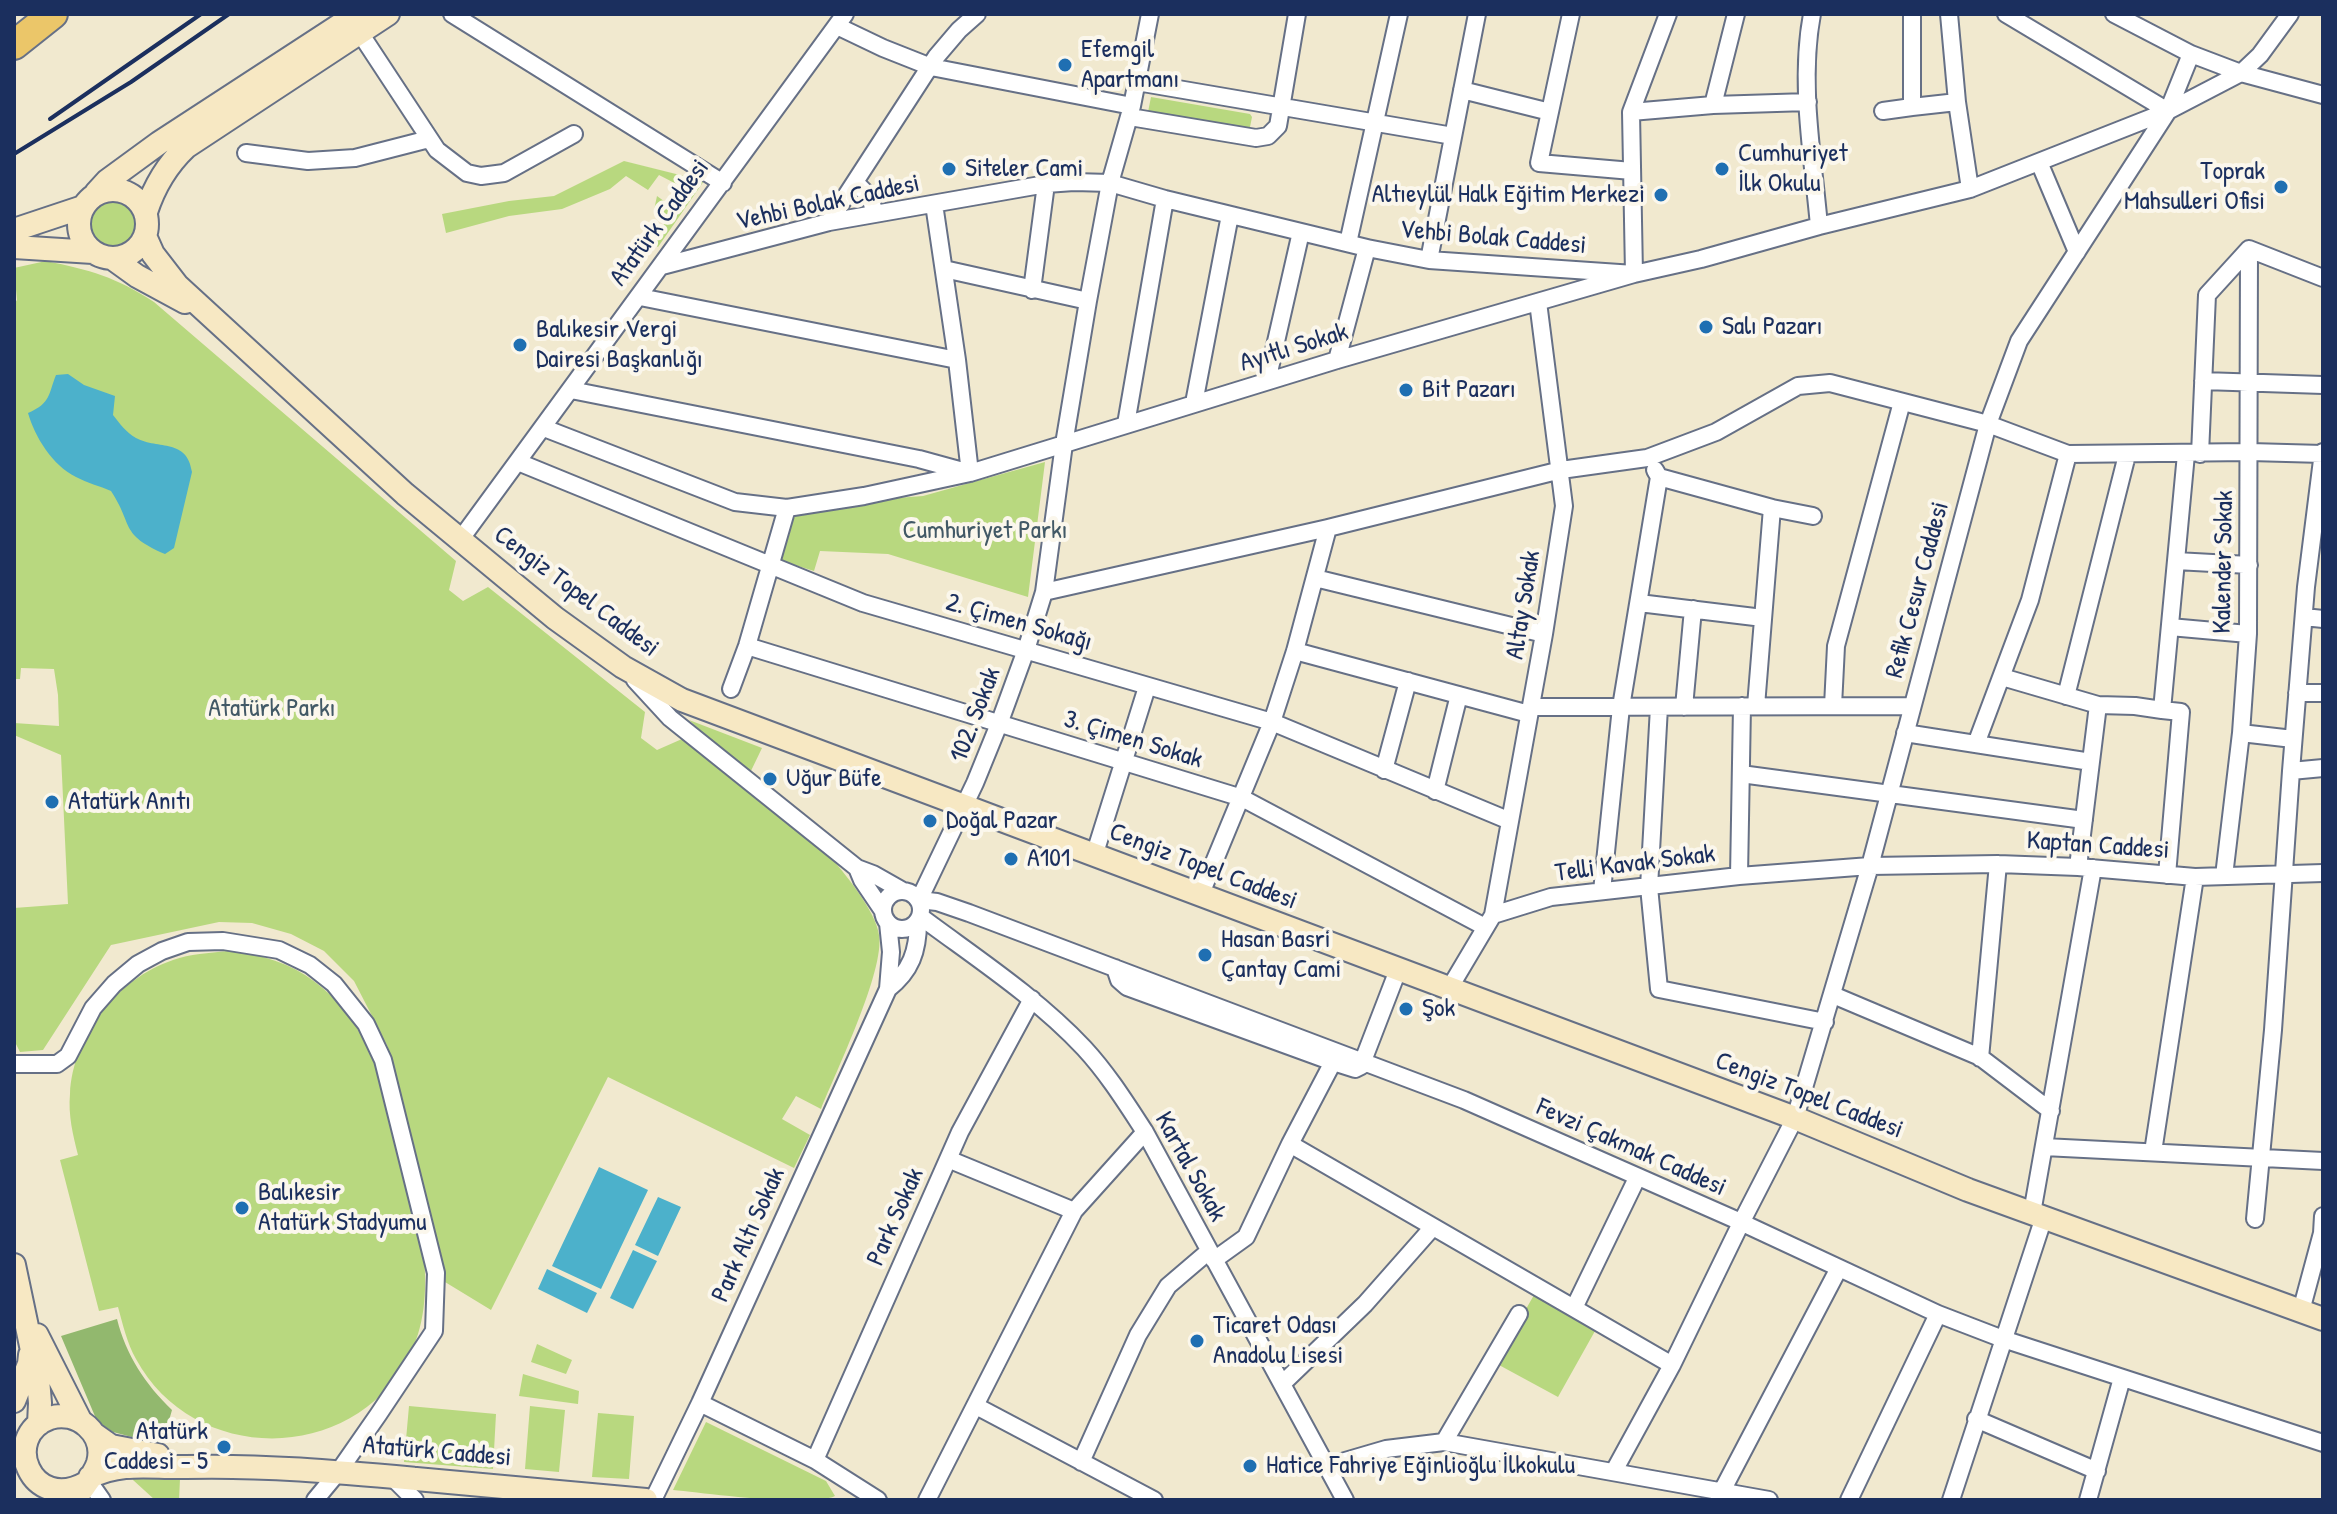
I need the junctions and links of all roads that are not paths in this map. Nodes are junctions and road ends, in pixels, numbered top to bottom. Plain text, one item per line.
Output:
1 (53, 14) edge
2 (388, 14) edge
3 (452, 14) edge
4 (977, 14) edge
5 (1150, 14) edge
6 (1297, 14) edge
7 (1399, 14) edge
8 (1477, 14) edge
9 (1571, 14) edge
10 (1668, 14) edge
11 (1736, 14) edge
12 (1812, 14) edge
13 (1912, 14) edge
14 (1949, 14) edge
15 (2006, 14) edge
16 (2114, 14) edge
17 (2290, 14) edge
18 (841, 20) edge
19 (358, 23) edge
20 (14, 45) edge
21 (2191, 54) junction
22 (931, 67) junction
23 (2241, 73) junction
24 (1137, 82) junction
25 (1462, 90) junction
26 (2323, 95) edge
27 (1808, 102) junction
28 (1957, 102) junction
29 (1713, 105) junction
30 (1281, 107) junction
31 (1912, 107) junction
32 (1131, 111) junction
33 (1883, 111) dead end
34 (2168, 111) junction
35 (1550, 112) junction
36 (1631, 112) junction
37 (1376, 123) junction
38 (574, 134) dead end
39 (1453, 136) junction
40 (429, 139) junction
41 (246, 153) dead end
42 (2039, 162) junction
43 (1632, 171) junction
44 (855, 182) junction
45 (723, 183) junction
46 (1110, 183) junction
47 (1046, 184) junction
48 (1970, 189) junction
49 (1165, 199) junction
50 (90, 200) junction
51 (934, 204) junction
52 (146, 212) junction
53 (875, 214) junction
54 (1230, 215) junction
55 (829, 222) junction
56 (1819, 226) junction
57 (14, 230) edge
58 (1301, 232) junction
59 (145, 236) junction
60 (1348, 243) junction
61 (14, 247) edge
62 (1367, 248) junction
63 (2249, 249) junction
64 (2077, 252) junction
65 (102, 255) junction
66 (1429, 260) junction
67 (662, 266) junction
68 (944, 269) junction
69 (1634, 274) junction
70 (2323, 278) edge
71 (1032, 290) junction
72 (640, 297) junction
73 (1088, 301) junction
74 (1538, 302) junction
75 (207, 314) junction
76 (957, 360) junction
77 (1337, 360) junction
78 (1267, 381) junction
79 (2203, 381) junction
80 (2249, 382) junction
81 (2323, 385) edge
82 (571, 390) junction
83 (1902, 402) junction
84 (1194, 403) junction
85 (1126, 424) junction
86 (1988, 424) junction
87 (544, 428) junction
88 (1064, 444) junction
89 (2250, 452) junction
90 (2323, 453) edge
91 (2068, 454) junction
92 (2193, 454) junction
93 (2127, 455) junction
94 (1647, 458) junction
95 (518, 462) junction
96 (1561, 470) junction
97 (970, 473) junction
98 (1659, 477) junction
99 (787, 508) junction
100 (1772, 508) junction
101 (2319, 508) edge
102 (1813, 516) dead end
103 (1328, 528) junction
104 (460, 540) junction
105 (2176, 561) junction
106 (2316, 562) edge
107 (770, 565) junction
108 (2249, 565) junction
109 (1315, 578) junction
110 (1044, 592) junction
111 (1639, 603) junction
112 (1693, 609) junction
113 (2304, 617) junction
114 (1763, 618) junction
115 (2323, 619) edge
116 (2170, 627) junction
117 (1544, 634) junction
118 (2248, 634) junction
119 (747, 646) junction
120 (1026, 650) junction
121 (1295, 651) junction
122 (623, 667) junction
123 (2002, 677) junction
124 (1408, 681) junction
125 (1147, 687) junction
126 (731, 689) dead end
127 (2297, 693) junction
128 (2323, 693) edge
129 (1459, 695) junction
130 (2066, 696) junction
131 (2098, 705) junction
132 (1749, 706) junction
133 (1833, 706) junction
134 (1911, 706) junction
135 (1621, 707) junction
136 (1659, 707) junction
137 (1684, 707) junction
138 (1530, 710) junction
139 (2162, 710) junction
140 (1272, 722) junction
141 (999, 724) junction
142 (1905, 733) junction
143 (2241, 733) junction
144 (2293, 739) junction
145 (1976, 744) junction
146 (1125, 762) junction
147 (2091, 762) junction
148 (2323, 768) edge
149 (1384, 770) junction
150 (2291, 771) junction
151 (1741, 774) junction
152 (1435, 791) junction
153 (1889, 794) junction
154 (1242, 798) junction
155 (963, 806) junction
156 (2084, 820) junction
157 (1510, 821) junction
158 (1094, 856) junction
159 (1998, 864) junction
160 (1870, 866) junction
161 (857, 868) junction
162 (2086, 868) junction
163 (2284, 873) junction
164 (2323, 873) edge
165 (2167, 875) junction
166 (1739, 876) junction
167 (2224, 876) junction
168 (2195, 877) junction
169 (1649, 887) junction
170 (903, 891) junction
171 (1602, 891) junction
172 (1200, 896) junction
173 (919, 900) junction
174 (885, 917) junction
175 (919, 920) junction
176 (1489, 921) junction
177 (1115, 968) junction
178 (1398, 970) junction
179 (888, 989) junction
180 (1449, 989) junction
181 (1833, 995) junction
182 (1032, 999) junction
183 (1825, 1022) junction
184 (1980, 1058) junction
185 (1363, 1061) junction
186 (1333, 1062) junction
187 (14, 1064) edge
188 (2051, 1111) junction
189 (1795, 1118) junction
190 (1145, 1132) junction
191 (1290, 1144) junction
192 (2044, 1147) junction
193 (2153, 1152) junction
194 (2261, 1158) junction
195 (948, 1159) junction
196 (2323, 1161) edge
197 (1637, 1178) junction
198 (1074, 1211) junction
199 (2038, 1215) junction
200 (2323, 1216) edge
201 (2255, 1219) dead end
202 (1741, 1223) junction
203 (1433, 1227) junction
204 (1211, 1256) junction
205 (14, 1265) edge
206 (1839, 1268) junction
207 (24, 1308) junction
208 (1574, 1308) junction
209 (2301, 1311) junction
210 (1519, 1314) dead end
211 (1938, 1314) junction
212 (2323, 1319) edge
213 (2003, 1339) junction
214 (30, 1345) junction
215 (1672, 1365) junction
216 (2122, 1378) junction
217 (1282, 1384) junction
218 (14, 1401) edge
219 (700, 1403) junction
220 (976, 1406) junction
221 (1976, 1419) junction
222 (29, 1427) edge
223 (87, 1427) junction
224 (1444, 1442) junction
225 (2323, 1443) edge
226 (815, 1460) junction
227 (1081, 1462) junction
228 (222, 1466) junction
229 (1328, 1466) junction
230 (339, 1471) junction
231 (1614, 1471) junction
232 (2097, 1471) junction
233 (392, 1477) junction
234 (33, 1482) edge
235 (85, 1485) edge
236 (1722, 1491) junction
237 (2094, 1498) edge
238 (102, 1500) edge
239 (315, 1500) edge
240 (415, 1500) edge
241 (646, 1500) edge
242 (653, 1500) edge
243 (878, 1500) edge
244 (927, 1500) edge
245 (1154, 1500) edge
246 (1345, 1500) edge
247 (1769, 1500) edge
248 (1849, 1500) edge
249 (1951, 1500) edge

1 - 20 highway
2 - 19 main road
3 - 45 street
4 - 22 street
5 - 24 street, 102. Sokak
6 - 30 street
7 - 37 street
8 - 25 street
9 - 35 street
10 - 36 street
11 - 29 street
12 - 27 street
13 - 31 street
14 - 28 street
15 - 34 street
16 - 21 street
17 - 23 street, Vehbi Bolak Caddesi
18 - 22 street
18 - 45 street, Atatürk Caddesi
19 - 40 street
19 - 50 main road
19 - 52 main road
21 - 23 street
21 - 34 street, Refik Cesur Caddesi
22 - 32 street
22 - 44 street
23 - 26 street
23 - 34 street, Vehbi Bolak Caddesi
24 - 30 street
24 - 32 street, 102. Sokak
25 - 35 street
25 - 39 street
27 - 29 street
27 - 56 street
28 - 31 street
28 - 48 street
29 - 36 street
30 - 32 street
30 - 37 street
31 - 33 street
32 - 46 street, 102. Sokak
34 - 42 street, Vehbi Bolak Caddesi
34 - 64 street, Refik Cesur Caddesi
35 - 43 street
36 - 43 street
37 - 39 street
37 - 60 street
38 - 40 street
39 - 66 street
40 - 41 street
42 - 48 street, Vehbi Bolak Caddesi
42 - 64 street
43 - 69 street
44 - 53 street
44 - 55 street
45 - 67 street, Atatürk Caddesi
46 - 47 street, Vehbi Bolak Caddesi
46 - 49 street, Vehbi Bolak Caddesi
46 - 73 street, 102. Sokak
47 - 51 street, Vehbi Bolak Caddesi
47 - 71 street
48 - 56 street, Vehbi Bolak Caddesi
49 - 54 street, Vehbi Bolak Caddesi
49 - 85 street
50 - 52 main road
50 - 57 main road
50 - 65 main road
51 - 53 street, Vehbi Bolak Caddesi
51 - 68 street
52 - 59 main road
53 - 55 street, Vehbi Bolak Caddesi
54 - 58 street, Vehbi Bolak Caddesi
54 - 84 street
55 - 67 street, Vehbi Bolak Caddesi
56 - 69 street, Vehbi Bolak Caddesi
58 - 60 street, Vehbi Bolak Caddesi
58 - 78 street
59 - 65 main road
59 - 75 main road, Cengiz Topel Caddesi
60 - 62 street, Vehbi Bolak Caddesi
61 - 65 main road
62 - 66 street, Vehbi Bolak Caddesi
62 - 77 street
63 - 70 street
63 - 79 street
63 - 80 street, Kalender Sokak
64 - 86 street, Refik Cesur Caddesi
65 - 75 main road, Cengiz Topel Caddesi
66 - 69 street, Vehbi Bolak Caddesi
67 - 72 street, Atatürk Caddesi
68 - 71 street
68 - 76 street
69 - 74 street, Ayıtlı Sokak
71 - 73 street
72 - 76 street
72 - 82 street, Atatürk Caddesi
73 - 88 street, 102. Sokak
74 - 77 street, Ayıtlı Sokak
74 - 96 street, Altay Sokak
75 - 104 main road, Cengiz Topel Caddesi
76 - 97 street
77 - 78 street, Ayıtlı Sokak
78 - 84 street, Ayıtlı Sokak
79 - 80 street
79 - 92 street
80 - 81 street
80 - 89 street, Kalender Sokak
82 - 87 street, Atatürk Caddesi
82 - 97 street
83 - 86 street
83 - 94 street
83 - 133 street
84 - 85 street, Ayıtlı Sokak
85 - 88 street, Ayıtlı Sokak
86 - 91 street
86 - 134 street, Refik Cesur Caddesi
87 - 95 street, Atatürk Caddesi
87 - 99 street, Ayıtlı Sokak
88 - 97 street, Ayıtlı Sokak
88 - 110 street, 102. Sokak
89 - 90 street
89 - 92 street
89 - 108 street, Kalender Sokak
90 - 101 street
91 - 93 street
91 - 123 street
92 - 93 street
92 - 105 street
93 - 130 street
94 - 96 street
94 - 98 street
95 - 104 street, Atatürk Caddesi
95 - 107 street, 2. Çimen Sokağı
96 - 103 street
96 - 117 street, Altay Sokak
97 - 99 street, Ayıtlı Sokak
98 - 100 street
98 - 111 street
99 - 107 street
100 - 102 street
100 - 114 street
101 - 106 street
103 - 109 street
103 - 110 street
104 - 122 main road, Cengiz Topel Caddesi
105 - 108 street
105 - 116 street
106 - 113 street
107 - 119 street
107 - 120 street, 2. Çimen Sokağı
108 - 118 street, Kalender Sokak
109 - 117 street
109 - 121 street
110 - 120 street, 102. Sokak
111 - 112 street
111 - 135 street
112 - 114 street
112 - 137 street
113 - 115 street
113 - 127 street
114 - 132 street
116 - 118 street
116 - 139 street
117 - 138 street, Altay Sokak
118 - 143 street, Kalender Sokak
119 - 126 street
119 - 141 street, 3. Çimen Sokak
120 - 125 street, 2. Çimen Sokağı
120 - 141 street, 102. Sokak
121 - 124 street
121 - 140 street
122 - 155 main road, Cengiz Topel Caddesi
122 - 161 street
123 - 130 street
123 - 145 street
124 - 129 street
124 - 149 street
125 - 140 street, 2. Çimen Sokağı
125 - 146 street
127 - 128 street
127 - 144 street
129 - 138 street
129 - 152 street
130 - 131 street
131 - 139 street
131 - 147 street
132 - 133 street
132 - 137 street
132 - 151 street
133 - 134 street
134 - 142 street, Refik Cesur Caddesi
135 - 136 street
135 - 138 street
135 - 171 street
136 - 137 street
136 - 169 street
138 - 157 street, Altay Sokak
139 - 165 street
140 - 149 street, 2. Çimen Sokağı
140 - 154 street
141 - 146 street, 3. Çimen Sokak
141 - 155 street, 102. Sokak
142 - 145 street
142 - 153 street, Refik Cesur Caddesi
143 - 144 street
143 - 167 street, Kalender Sokak
144 - 150 street
145 - 147 street
146 - 154 street, 3. Çimen Sokak
146 - 158 street
147 - 156 street
148 - 150 street
149 - 152 street, 2. Çimen Sokağı
150 - 163 street
151 - 153 street
151 - 166 street
152 - 157 street, 2. Çimen Sokağı
153 - 156 street
153 - 160 street, Refik Cesur Caddesi
154 - 172 street
154 - 176 street, 3. Çimen Sokak
155 - 158 main road, Cengiz Topel Caddesi
155 - 173 street, 102. Sokak
156 - 162 street
157 - 176 street, Altay Sokak
158 - 172 main road, Cengiz Topel Caddesi
159 - 160 street, Kaptan Caddesi
159 - 162 street, Kaptan Caddesi
159 - 184 street
160 - 166 street, Telli Kavak Sokak
160 - 181 street, Refik Cesur Caddesi
161 - 170 street
161 - 174 street
162 - 165 street, Kaptan Caddesi
162 - 188 street
163 - 164 street, Kaptan Caddesi
163 - 167 street, Kaptan Caddesi
163 - 194 street
165 - 168 street, Kaptan Caddesi
166 - 169 street, Telli Kavak Sokak
167 - 168 street, Kaptan Caddesi
168 - 193 street
169 - 171 street, Telli Kavak Sokak
169 - 183 street
170 - 173 street
170 - 174 street
171 - 176 street, Telli Kavak Sokak
172 - 178 main road, Cengiz Topel Caddesi
173 - 175 street
173 - 177 street, Fevzi Çakmak Caddesi
174 - 175 street
174 - 179 street
175 - 179 street
175 - 182 street, Kartal Sokak
176 - 180 street
177 - 185 street, Fevzi Çakmak Caddesi
177 - 186 street
178 - 180 main road, Cengiz Topel Caddesi
178 - 185 street
179 - 219 street, Park Altı Sokak
180 - 189 main road, Cengiz Topel Caddesi
181 - 183 street, Refik Cesur Caddesi
181 - 184 street
182 - 190 street, Kartal Sokak
182 - 195 street, Park Sokak
183 - 189 street, Refik Cesur Caddesi
184 - 188 street
185 - 186 street
185 - 197 street, Fevzi Çakmak Caddesi
186 - 191 street
187 - 230 street
188 - 192 street
189 - 199 main road, Cengiz Topel Caddesi
189 - 202 street, Refik Cesur Caddesi
190 - 198 street
190 - 204 street, Kartal Sokak
191 - 203 street
191 - 204 street
192 - 193 street
192 - 199 street
193 - 194 street
194 - 196 street
194 - 201 street
195 - 198 street
195 - 226 street, Park Sokak
197 - 202 street, Fevzi Çakmak Caddesi
197 - 208 street
198 - 220 street
199 - 209 main road, Cengiz Topel Caddesi
199 - 213 street
200 - 209 street
202 - 206 street, Fevzi Çakmak Caddesi
202 - 215 street, Refik Cesur Caddesi
203 - 208 street
203 - 217 street
204 - 217 street, Kartal Sokak
204 - 227 street
205 - 207 main road
206 - 211 street, Fevzi Çakmak Caddesi
206 - 236 street
207 - 214 main road
207 - 223 main road
208 - 215 street
209 - 212 main road, Cengiz Topel Caddesi
210 - 224 street
211 - 213 street, Fevzi Çakmak Caddesi
211 - 248 street
213 - 216 street, Fevzi Çakmak Caddesi
213 - 221 street
214 - 218 main road
214 - 222 main road
215 - 231 street, Refik Cesur Caddesi
216 - 225 street, Fevzi Çakmak Caddesi
216 - 232 street
217 - 229 street, Kartal Sokak
219 - 226 street
219 - 242 street, Park Altı Sokak
220 - 227 street
220 - 244 street
221 - 232 street
221 - 249 street
222 - 223 main road
222 - 234 main road
223 - 228 main road
223 - 235 main road
224 - 229 street
224 - 231 street
226 - 243 street
227 - 245 street
228 - 230 main road, Atatürk Caddesi
228 - 235 main road
229 - 246 street, Kartal Sokak
230 - 233 main road, Atatürk Caddesi
230 - 239 street
231 - 236 street
232 - 237 street
233 - 240 street
233 - 241 main road, Atatürk Caddesi
234 - 235 main road
235 - 238 street
236 - 247 street

